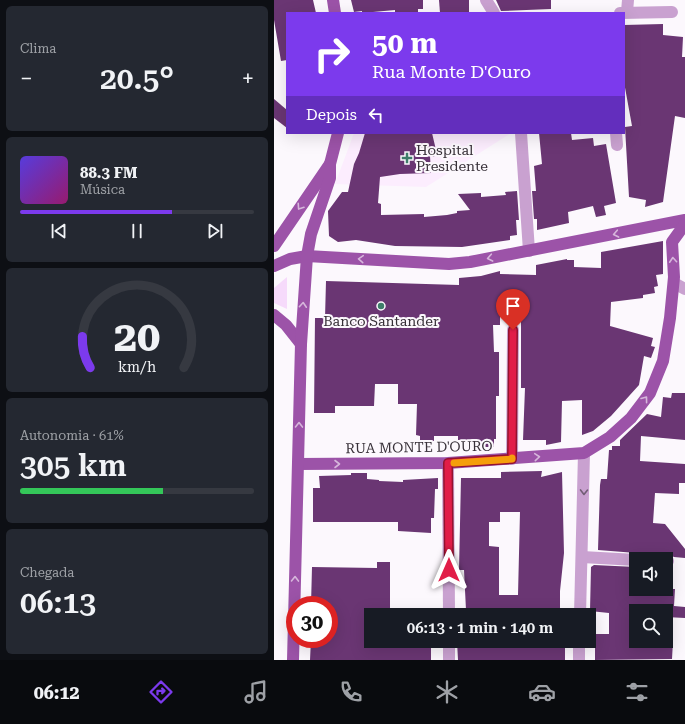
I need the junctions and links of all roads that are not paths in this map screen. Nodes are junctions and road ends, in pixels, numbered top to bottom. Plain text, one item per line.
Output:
1 (333, 0) edge
2 (486, 0) edge
3 (628, 0) edge
4 (335, 12) edge
5 (493, 12) edge
6 (624, 12) edge
7 (672, 12) dead end
8 (625, 13) edge
9 (338, 134) edge
10 (521, 134) edge
11 (330, 164) junction
12 (685, 220) edge
13 (685, 224) edge
14 (654, 226) junction
15 (672, 242) junction
16 (274, 246) edge
17 (529, 251) junction
18 (307, 256) junction
19 (274, 266) edge
20 (674, 282) junction
21 (685, 289) edge
22 (274, 315) edge
23 (513, 330) dead end
24 (301, 344) junction
25 (584, 453) junction
26 (512, 459) junction
27 (448, 463) junction
28 (298, 464) junction
29 (582, 557) junction
30 (629, 560) edge
31 (449, 608) edge
32 (580, 608) edge
33 (449, 648) edge
34 (579, 648) edge
35 (293, 660) edge
36 (449, 660) edge
37 (579, 660) edge

1 - 4 main road
2 - 5 street
3 - 6 street
7 - 8 street
9 - 11 main road
10 - 17 street
11 -> 16 main road
11 - 18 main road
12 - 14 main road
13 - 15 main road
14 - 15 main road
14 -> 17 main road
20 -> 15 main road, RUA MONTE D'OURO
17 -> 18 main road
18 - 19 main road
24 -> 18 main road
20 - 21 street
25 -> 20 main road, RUA MONTE D'OURO
22 - 24 main road
23 - 26 street
28 -> 24 main road
26 -> 25 main road, RUA MONTE D'OURO
25 -> 29 street
26 - 27 main road, RUA MONTE D'OURO
28 -> 27 main road, RUA MONTE D'OURO
27 - 31 street
35 -> 28 main road
29 - 30 street
29 - 32 street
33 - 36 street
34 - 37 street

